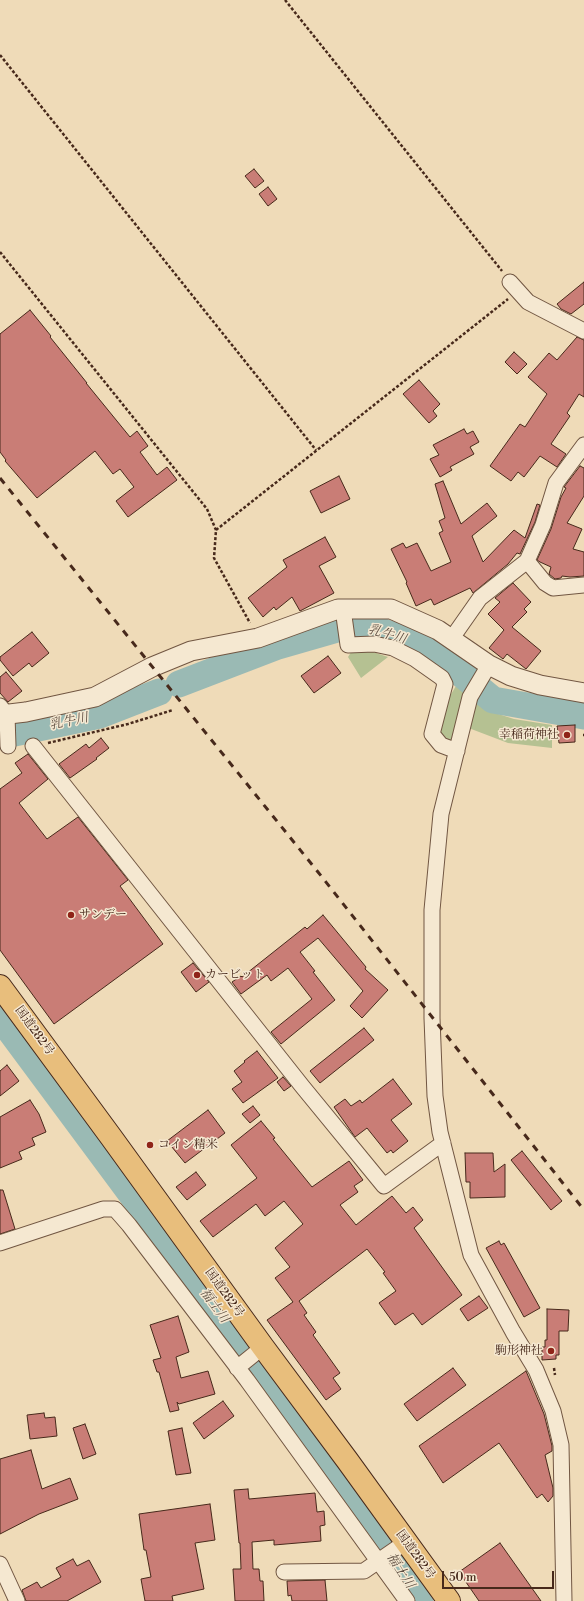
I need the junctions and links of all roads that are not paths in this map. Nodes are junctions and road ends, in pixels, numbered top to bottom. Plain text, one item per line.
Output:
1 (514, 286) road end
2 (584, 331) edge
3 (584, 445) edge
4 (527, 561) junction
5 (584, 585) edge
6 (343, 610) junction
7 (452, 638) junction
8 (489, 665) junction
9 (584, 693) edge
10 (3, 714) edge
11 (8, 746) dead end
12 (33, 746) road end
13 (457, 751) junction
14 (0, 986) edge
15 (443, 1143) junction
16 (0, 1243) edge
17 (263, 1347) junction
18 (238, 1368) junction
19 (406, 1542) junction
20 (378, 1560) junction
21 (0, 1564) edge
22 (284, 1572) dead end
23 (17, 1601) edge
24 (407, 1601) edge
25 (449, 1601) edge
26 (564, 1601) edge

1 - 2 street
3 - 4 street
4 - 5 street
4 - 7 street
6 - 7 street
6 - 10 street
6 - 13 street
7 - 8 street
8 - 9 street
8 - 13 street
10 - 11 street
12 - 15 street
13 - 15 street
14 - 17 highway, 国道282号
15 - 26 street
16 - 18 street
17 - 18 street
17 - 19 highway, 国道282号
18 - 20 street
19 - 20 street
19 - 25 highway, 国道282号
20 - 22 street
20 - 24 street
21 - 23 street

